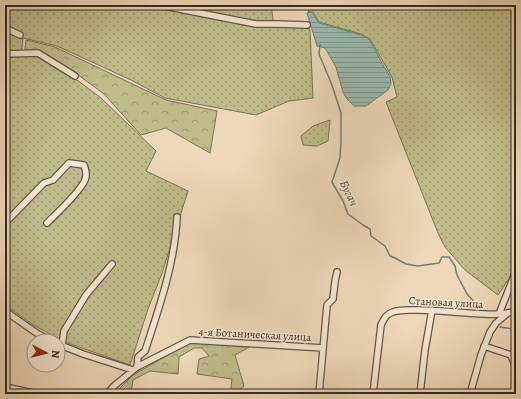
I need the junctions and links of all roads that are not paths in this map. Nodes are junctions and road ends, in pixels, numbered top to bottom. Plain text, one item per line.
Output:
1 (159, 5) edge
2 (307, 25) dead end
3 (5, 28) edge
4 (20, 35) dead end
5 (5, 54) edge
6 (75, 76) dead end
7 (177, 217) dead end
8 (5, 223) edge
9 (48, 223) dead end
10 (112, 264) dead end
11 (516, 271) edge
12 (337, 272) dead end
13 (432, 310) junction
14 (5, 311) edge
15 (516, 311) edge
16 (508, 313) junction
17 (490, 314) junction
18 (499, 314) junction
19 (496, 323) junction
20 (37, 333) edge
21 (63, 333) edge
22 (484, 346) junction
23 (66, 347) edge
24 (322, 348) junction
25 (516, 368) edge
26 (135, 369) junction
27 (5, 387) edge
28 (38, 394) edge
29 (107, 394) edge
30 (319, 394) edge
31 (374, 394) edge
32 (420, 394) edge
33 (470, 394) edge

1 - 2 street
3 - 4 street
5 - 6 street
7 - 26 street
8 - 9 street
10 - 21 street
11 - 18 street
12 - 24 street
13 - 17 street, Становая улица
13 - 31 street, Становая улица
13 - 32 street
14 - 20 street
15 - 16 street, Становая улица
16 - 18 street, Становая улица
16 - 19 street
17 - 18 street, Становая улица
17 - 19 street
19 - 22 street
22 - 25 street
22 - 33 street
23 - 26 street
24 - 26 street, 4-я Ботаническая улица
24 - 30 street
26 - 29 street, 4-я Ботаническая улица
27 - 28 street

